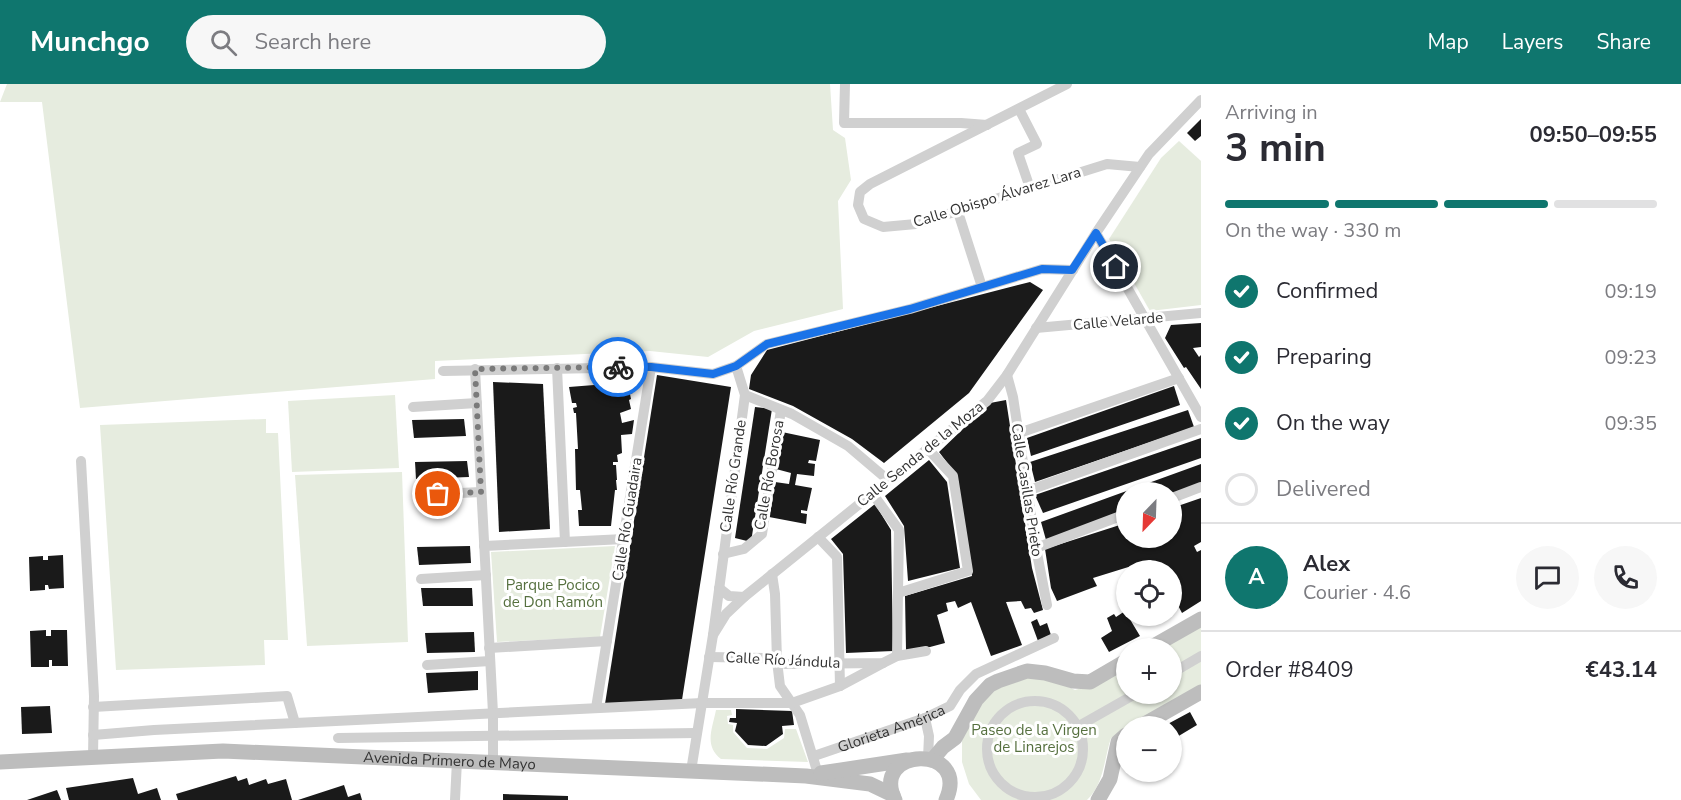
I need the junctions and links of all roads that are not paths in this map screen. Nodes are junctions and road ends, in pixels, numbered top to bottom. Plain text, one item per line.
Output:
1 (845, 84) edge
2 (1067, 84) edge
3 (1201, 100) edge
4 (1019, 109) junction
5 (987, 125) junction
6 (1140, 167) junction
7 (1030, 188) junction
8 (958, 212) junction
9 (1096, 233) junction
10 (1072, 270) junction
11 (982, 287) junction
12 (1201, 313) edge
13 (1146, 318) junction
14 (1036, 328) junction
15 (736, 366) junction
16 (651, 367) junction
17 (557, 368) junction
18 (475, 369) junction
19 (443, 371) dead end
20 (1006, 375) junction
21 (1179, 378) junction
22 (745, 395) junction
23 (477, 403) junction
24 (413, 407) dead end
25 (781, 410) junction
26 (1201, 417) edge
27 (1201, 429) edge
28 (1018, 433) junction
29 (927, 448) junction
30 (81, 462) dead end
31 (888, 480) junction
32 (1201, 487) edge
33 (1027, 491) junction
34 (481, 492) junction
35 (872, 493) junction
36 (1182, 494) edge
37 (417, 495) dead end
38 (1116, 518) edge
39 (818, 537) junction
40 (624, 538) junction
41 (565, 542) junction
42 (484, 546) junction
43 (1035, 548) junction
44 (723, 554) junction
45 (772, 574) junction
46 (486, 575) junction
47 (421, 579) dead end
48 (719, 588) junction
49 (898, 593) junction
50 (744, 597) junction
51 (1047, 605) dead end
52 (1201, 619) edge
53 (713, 635) junction
54 (1054, 638) dead end
55 (1168, 638) edge
56 (607, 641) junction
57 (489, 648) junction
58 (926, 651) dead end
59 (897, 656) junction
60 (1201, 656) edge
61 (709, 657) junction
62 (490, 661) junction
63 (777, 661) junction
64 (883, 663) junction
65 (839, 664) junction
66 (427, 665) dead end
67 (1116, 667) edge
68 (1182, 667) edge
69 (840, 686) junction
70 (1201, 692) edge
71 (702, 703) junction
72 (792, 703) junction
73 (1118, 704) edge
74 (93, 707) junction
75 (596, 708) junction
76 (493, 713) junction
77 (1159, 716) edge
78 (925, 718) junction
79 (338, 721) junction
80 (295, 723) junction
81 (1077, 727) junction
82 (696, 733) junction
83 (93, 735) junction
84 (493, 737) junction
85 (338, 738) junction
86 (339, 756) junction
87 (814, 756) junction
88 (93, 757) junction
89 (930, 759) junction
90 (1116, 759) edge
91 (908, 760) junction
92 (457, 761) junction
93 (0, 762) edge
94 (493, 763) junction
95 (691, 771) junction
96 (812, 775) junction
97 (894, 798) edge
98 (455, 800) edge
99 (946, 800) edge
100 (1098, 800) edge

1 - 5 street
2 - 4 street, Calle Obispo Álvarez Lara
3 - 6 street, Calle Senda de la Moza
4 - 5 street, Calle Obispo Álvarez Lara
4 - 7 street
5 - 8 street, Calle Obispo Álvarez Lara
6 - 7 street, Calle Obispo Álvarez Lara
6 - 9 street, Calle Senda de la Moza
7 - 8 street, Calle Obispo Álvarez Lara
8 - 11 street
9 - 10 street, Calle Senda de la Moza
9 - 13 street
10 - 11 street
10 - 14 street, Calle Senda de la Moza
11 - 15 street
12 - 13 street, Calle Velarde
13 - 14 street, Calle Velarde
13 - 21 street
14 - 20 street, Calle Senda de la Moza
15 - 16 street
15 - 22 street, Calle Río Grande
16 - 17 street
16 - 40 street, Calle Río Guadaira
17 - 18 street
17 - 41 street
18 - 19 street
18 - 23 street
20 - 28 street, Calle Casillas Prieto
20 - 29 street, Calle Senda de la Moza
21 - 26 street
21 - 28 street
22 - 25 street
22 - 44 street, Calle Río Grande
23 - 24 street
23 - 34 street
25 - 31 street
25 - 44 street, Calle Río Borosa
27 - 33 street
28 - 33 street, Calle Casillas Prieto
29 - 31 street, Calle Senda de la Moza
29 - 49 street
30 - 74 street
31 - 35 street, Calle Senda de la Moza
32 - 36 street
33 - 43 street, Calle Casillas Prieto
34 - 37 street
34 - 42 street
35 - 39 street, Calle Senda de la Moza
35 - 49 street
38 - 43 street
39 - 45 street, Calle Senda de la Moza
39 - 65 street
40 - 41 street
40 - 56 street, Calle Río Guadaira
41 - 42 street
42 - 46 street
43 - 51 street, Calle Casillas Prieto
44 - 48 street, Calle Río Grande
45 - 50 street, Calle Senda de la Moza
45 - 63 street
46 - 47 street
46 - 57 street
48 - 50 street
48 - 53 street, Calle Río Grande
49 - 59 street
50 - 53 street, Calle Senda de la Moza
52 - 55 main road
53 - 61 street, Calle Río Grande
54 - 78 street, Glorieta América
56 - 57 street
56 - 75 street, Calle Río Guadaira
57 - 62 street
58 - 59 street, Calle Río Jándula
59 - 64 street, Calle Río Jándula
60 - 68 street
61 - 63 street, Calle Río Jándula
61 - 71 street, Calle Río Grande
62 - 66 street
62 - 76 street
63 - 65 street, Calle Río Jándula
63 - 72 street
64 - 65 street, Calle Río Jándula
64 - 69 street
65 - 69 street
67 - 89 main road, Glorieta América
69 - 72 street
70 - 77 main road
71 - 72 street
71 - 75 street
71 - 82 street, Calle Río Grande
72 - 87 street
73 - 81 street
74 - 80 street
74 - 83 street
75 - 76 street
76 - 79 street
76 - 84 street
78 - 87 street, Glorieta América
78 - 89 street
79 - 80 street
79 - 85 street
80 - 83 street
81 - 81 street
82 - 84 street, Avenida Primero de Mayo
82 - 95 street, Calle Río Grande
83 - 88 street
84 - 85 street, Avenida Primero de Mayo
84 - 94 street
85 - 86 street
86 - 88 main road, Avenida Primero de Mayo
86 - 92 main road, Avenida Primero de Mayo
87 - 96 street
88 - 93 main road, Avenida Primero de Mayo
89 - 91 main road, Glorieta América
89 - 99 main road
90 - 100 main road
91 - 96 main road, Glorieta América
91 - 97 main road
92 - 94 main road, Avenida Primero de Mayo
92 - 98 street
94 - 95 main road, Avenida Primero de Mayo
95 - 96 main road, Avenida Primero de Mayo
96 - 97 main road

